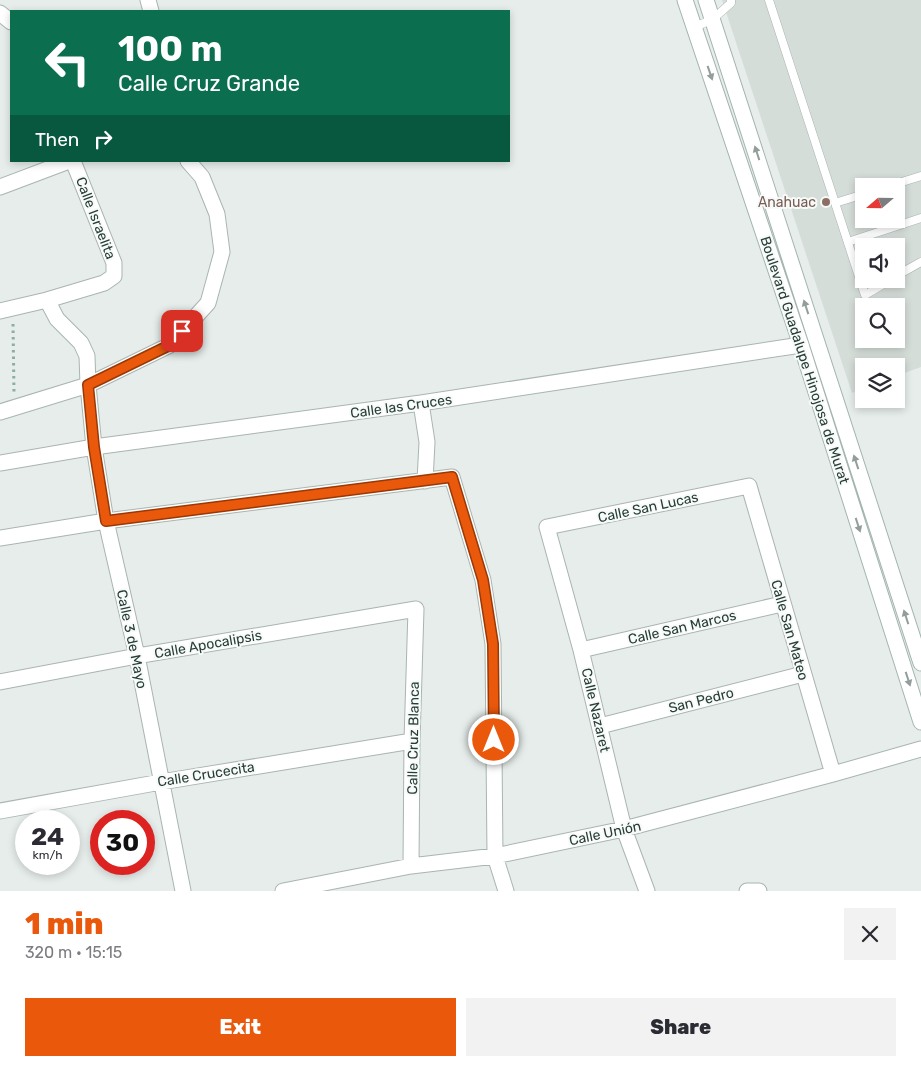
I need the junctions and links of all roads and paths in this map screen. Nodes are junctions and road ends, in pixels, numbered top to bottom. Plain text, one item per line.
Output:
1 (685, 0) edge
2 (706, 0) edge
3 (731, 0) edge
4 (770, 0) edge
5 (0, 13) edge
6 (713, 19) junction
7 (10, 21) edge
8 (695, 27) junction
9 (66, 162) edge
10 (74, 162) edge
11 (189, 162) edge
12 (921, 176) edge
13 (905, 181) edge
14 (0, 187) edge
15 (855, 197) edge
16 (835, 203) junction
17 (921, 218) edge
18 (848, 242) junction
19 (921, 262) edge
20 (855, 264) edge
21 (905, 271) edge
22 (863, 288) edge
23 (877, 288) edge
24 (47, 300) junction
25 (6, 309) edge
26 (801, 345) junction
27 (88, 385) junction
28 (421, 403) junction
29 (7, 409) edge
30 (94, 447) junction
31 (0, 463) edge
32 (425, 481) junction
33 (749, 486) joint
34 (106, 521) junction
35 (547, 527) joint
36 (0, 538) edge
37 (782, 604) junction
38 (416, 609) joint
39 (581, 650) junction
40 (137, 656) junction
41 (921, 663) edge
42 (803, 674) junction
43 (0, 682) edge
44 (921, 722) edge
45 (600, 726) junction
46 (412, 741) junction
47 (921, 749) edge
48 (833, 774) junction
49 (161, 782) junction
50 (0, 810) edge
51 (624, 830) junction
52 (495, 856) junction
53 (411, 866) junction
54 (359, 884) edge
55 (183, 891) edge
56 (283, 891) edge
57 (506, 891) edge
58 (647, 891) edge
59 (747, 891) edge
60 (758, 891) edge

1 - 8 street, Boulevard Guadalupe Hinojosa de Murat
2 - 6 street, Boulevard Guadalupe Hinojosa de Murat
3 - 6 lane
4 - 16 lane
5 - 7 street
6 - 8 lane
41 -> 6 street, Boulevard Guadalupe Hinojosa de Murat
8 -> 26 street, Boulevard Guadalupe Hinojosa de Murat
9 - 14 street
10 - 24 street, Calle Israelita
11 - 27 street
12 - 13 lane
15 - 16 lane
16 - 18 lane
17 - 18 lane
18 - 20 lane
19 - 21 lane
22 - 23 lane
24 - 25 street, Calle Israelita
24 - 27 street, Calle 3 de Mayo
25 - 29 path
26 - 28 street, Calle las Cruces
26 -> 44 street, Boulevard Guadalupe Hinojosa de Murat
27 - 29 street
27 - 30 street, Calle 3 de Mayo
28 - 30 street, Calle las Cruces
28 - 32 street
30 - 31 street, Calle las Cruces
30 - 34 street, Calle 3 de Mayo
32 - 34 street
32 - 52 street
33 - 35 street, Calle San Lucas
33 - 37 street, Calle San Mateo
34 - 36 street
34 - 40 street, Calle 3 de Mayo
35 - 39 street, Calle Nazaret
37 - 39 street, Calle San Marcos
37 - 42 street, Calle San Mateo
38 - 40 street, Calle Apocalipsis
38 - 46 street, Calle Cruz Blanca
39 - 45 street, Calle Nazaret
40 - 43 street, Calle Apocalipsis
40 - 49 street, Calle 3 de Mayo
42 - 45 street, San Pedro
42 - 48 street, Calle San Mateo
45 - 51 street, Calle Nazaret
46 - 49 street, Calle Crucecita
46 - 53 street, Calle Cruz Blanca
47 - 48 street, Calle Unión
48 - 51 street, Calle Unión
49 - 50 street, Calle Crucecita
49 - 55 street, Calle 3 de Mayo
51 - 52 street, Calle Unión
51 - 58 street, Calle Nazaret
52 - 53 street, Calle Unión
52 - 57 street
53 - 54 street, Calle Unión
54 - 56 street, Calle Unión
59 - 60 street

